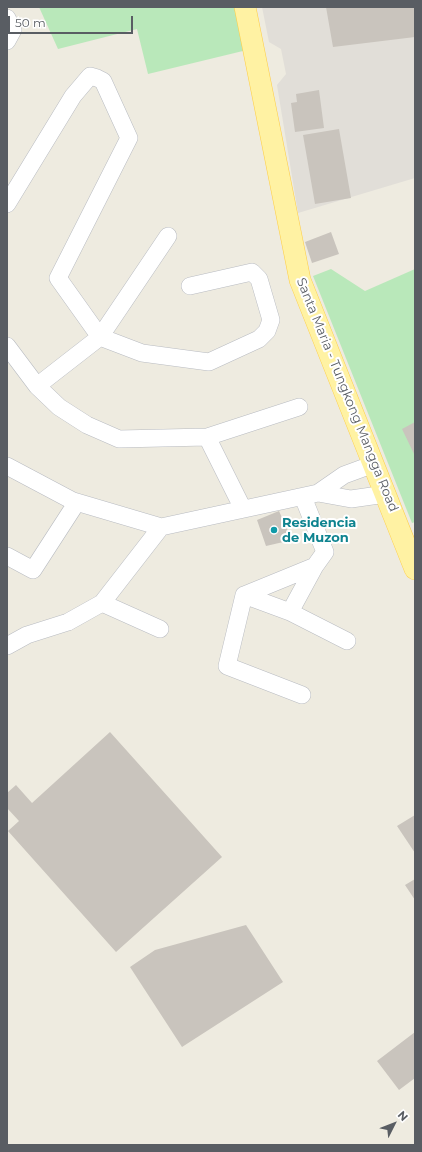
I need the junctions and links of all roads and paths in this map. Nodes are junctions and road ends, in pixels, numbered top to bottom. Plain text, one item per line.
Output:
1 (245, 7) edge
2 (7, 18) edge
3 (7, 41) edge
4 (7, 204) edge
5 (168, 236) dead end
6 (190, 286) dead end
7 (100, 337) junction
8 (7, 346) edge
9 (37, 386) junction
10 (299, 407) dead end
11 (207, 437) junction
12 (374, 464) junction
13 (7, 466) edge
14 (386, 494) junction
15 (310, 495) junction
16 (77, 502) junction
17 (243, 509) junction
18 (161, 527) junction
19 (7, 556) edge
20 (315, 566) junction
21 (415, 569) edge
22 (244, 595) junction
23 (102, 603) junction
24 (290, 612) junction
25 (160, 629) dead end
26 (347, 641) dead end
27 (7, 646) edge
28 (302, 695) dead end

1 - 12 main road, Santa Maria - Tungkong Mangga Road
2 - 3 street
4 - 7 street
5 - 7 street
6 - 7 street
7 - 9 street
8 - 9 street
9 - 11 street
10 - 11 street
11 - 17 street
12 - 14 main road, Santa Maria - Tungkong Mangga Road
12 - 15 street
13 - 16 street
14 - 15 street
14 - 21 main road, Santa Maria - Tungkong Mangga Road
15 - 17 street
15 - 20 street
16 - 18 street
16 - 19 street
17 - 18 street
18 - 23 street
20 - 22 street
20 - 24 street
22 - 24 street
22 - 28 street
23 - 25 street
23 - 27 street
24 - 26 street

